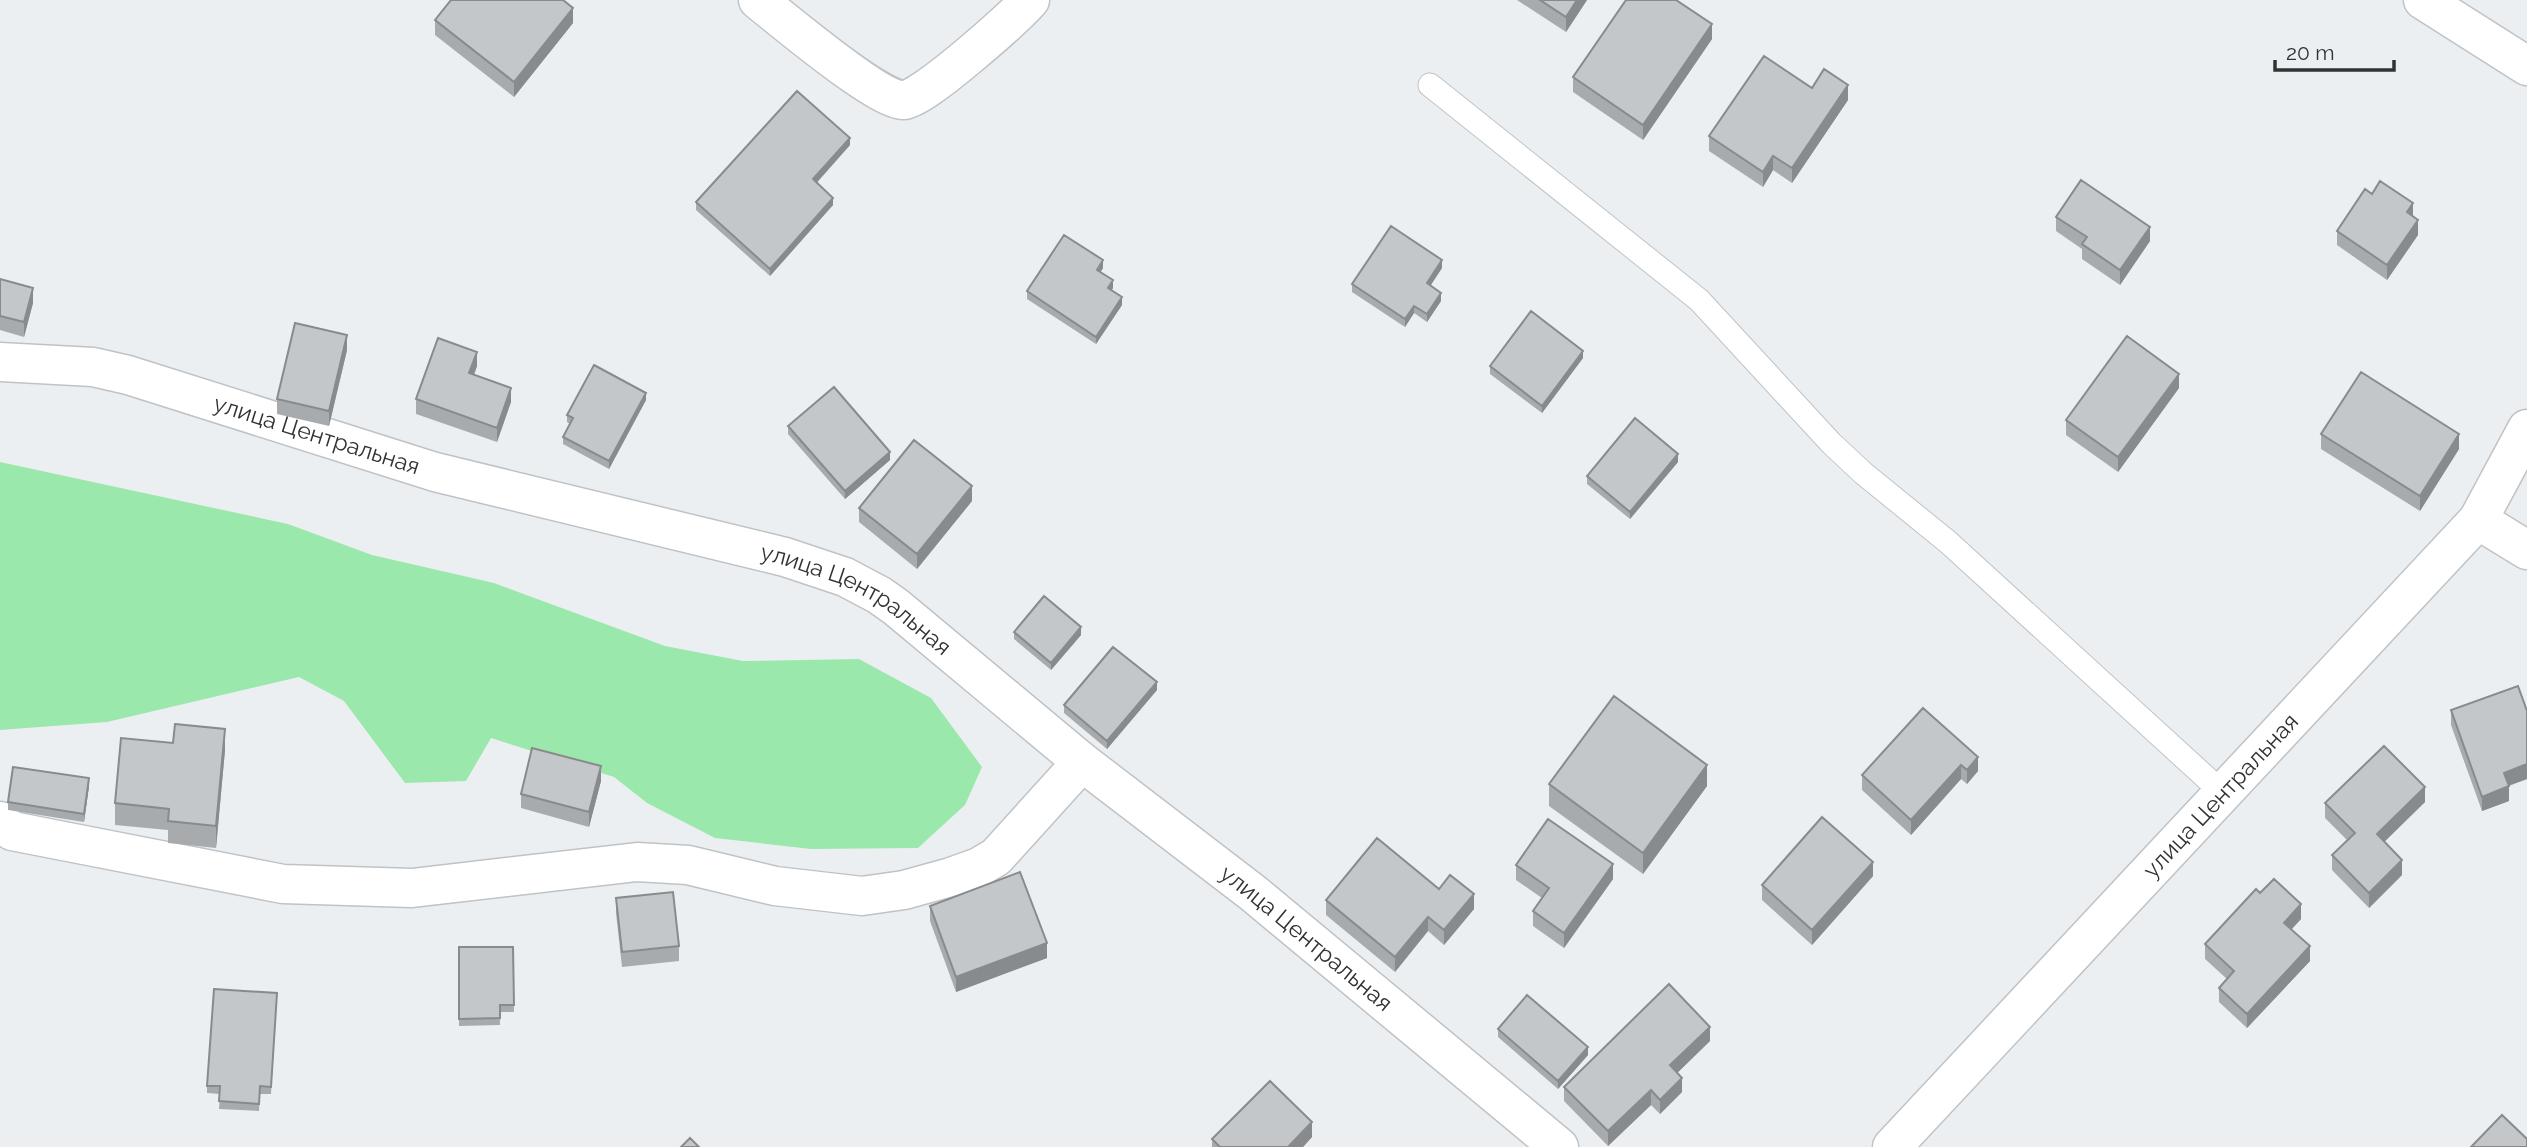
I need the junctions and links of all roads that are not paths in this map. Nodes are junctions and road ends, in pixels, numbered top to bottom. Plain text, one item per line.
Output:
1 (758, 0) edge
2 (1030, 0) edge
3 (2423, 0) edge
4 (2527, 66) edge
5 (1430, 85) dead end
6 (0, 362) edge
7 (2527, 429) edge
8 (2478, 520) junction
9 (2527, 550) edge
10 (1082, 762) junction
11 (2222, 793) junction
12 (0, 821) edge
13 (1559, 1147) edge
14 (1892, 1147) edge

1 - 2 street
3 - 4 street
5 - 11 lane
6 - 10 street, улица Центральная
7 - 8 street, улица Центральная
8 - 9 street
8 - 11 street, улица Центральная
10 - 12 street
10 - 13 street, улица Центральная
11 - 14 street, улица Центральная

